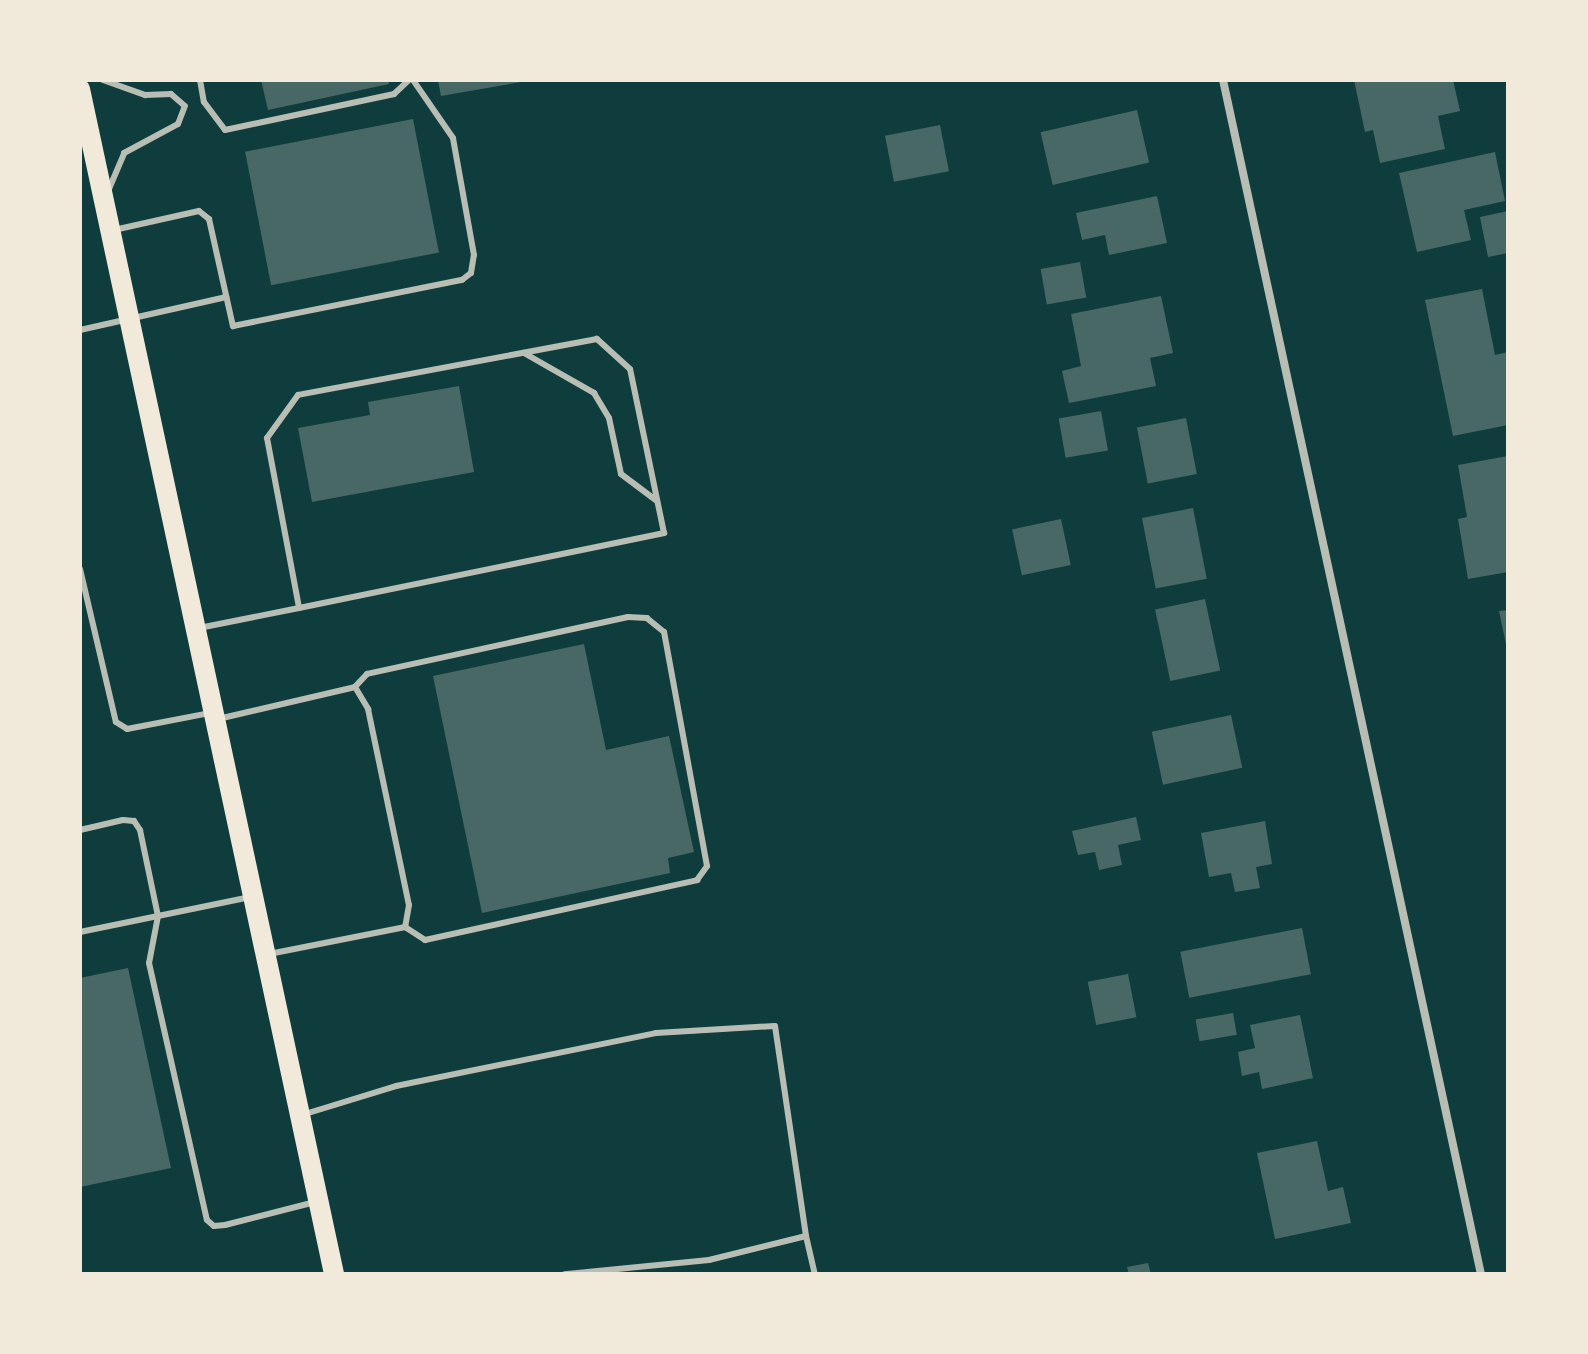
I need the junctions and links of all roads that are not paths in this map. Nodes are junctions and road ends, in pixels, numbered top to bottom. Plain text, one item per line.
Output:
1 (103, 80) edge
2 (200, 80) edge
3 (411, 80) edge
4 (1223, 80) edge
5 (80, 89) edge
6 (204, 102) junction
7 (185, 106) junction
8 (105, 206) junction
9 (110, 230) junction
10 (226, 297) junction
11 (130, 319) junction
12 (80, 330) edge
13 (522, 352) junction
14 (657, 501) junction
15 (80, 569) edge
16 (299, 608) junction
17 (196, 628) junction
18 (355, 687) junction
19 (215, 716) junction
20 (80, 830) edge
21 (253, 896) junction
22 (158, 916) junction
23 (405, 927) junction
24 (80, 932) edge
25 (266, 955) junction
26 (300, 1115) junction
27 (319, 1202) junction
28 (806, 1236) junction
29 (334, 1274) edge
30 (565, 1274) edge
31 (815, 1274) edge
32 (1481, 1274) edge

1 - 7 lane
2 - 6 lane
3 - 6 lane
3 - 10 lane
4 - 32 street
5 - 8 main road
6 - 7 lane
7 - 8 lane
8 - 9 main road
9 - 10 lane
9 - 11 main road
10 - 11 lane
11 - 12 lane
11 - 17 main road
13 - 14 lane
13 - 14 lane
13 - 16 lane
14 - 16 lane
15 - 19 lane
16 - 17 lane
17 - 19 main road
18 - 19 lane
18 - 23 lane
18 - 23 lane
19 - 21 main road
20 - 22 lane
21 - 22 lane
21 - 25 main road
22 - 24 lane
22 - 27 lane
23 - 25 lane
25 - 26 main road
26 - 27 main road
26 - 28 lane
27 - 29 main road
28 - 30 lane
28 - 31 lane

